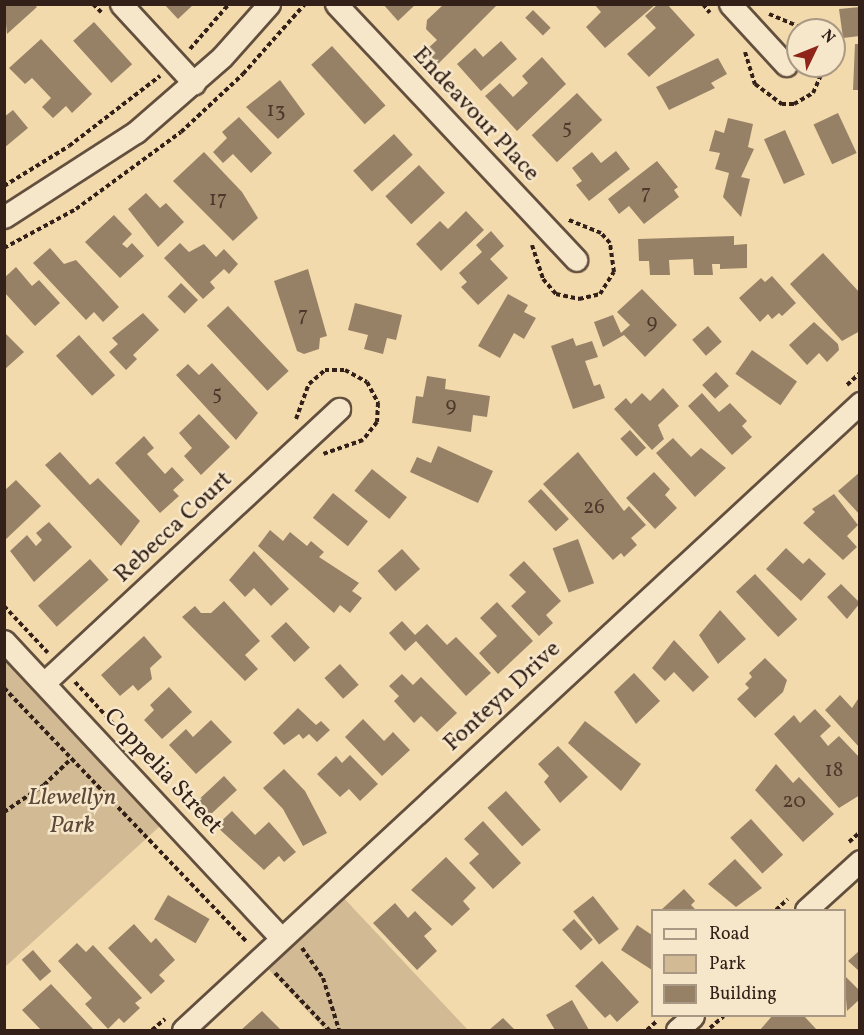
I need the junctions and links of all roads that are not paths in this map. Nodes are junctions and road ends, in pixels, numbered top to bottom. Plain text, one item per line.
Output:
1 (121, 4) edge
2 (269, 4) edge
3 (336, 4) edge
4 (730, 4) edge
5 (786, 65) dead end
6 (194, 82) junction
7 (4, 217) edge
8 (576, 260) dead end
9 (860, 403) edge
10 (339, 410) dead end
11 (4, 641) edge
12 (44, 683) junction
13 (860, 861) edge
14 (807, 909) edge
15 (281, 938) junction
16 (692, 1017) edge
17 (183, 1030) edge
18 (677, 1030) edge

1 - 6 street
2 - 6 street
3 - 8 street, Endeavour Place
4 - 5 street
6 - 7 street
9 - 15 street, Fonteyn Drive
10 - 12 street, Rebecca Court
11 - 12 street, Coppelia Street
12 - 15 street, Coppelia Street
13 - 14 street
15 - 17 street, Fonteyn Drive
16 - 18 street

